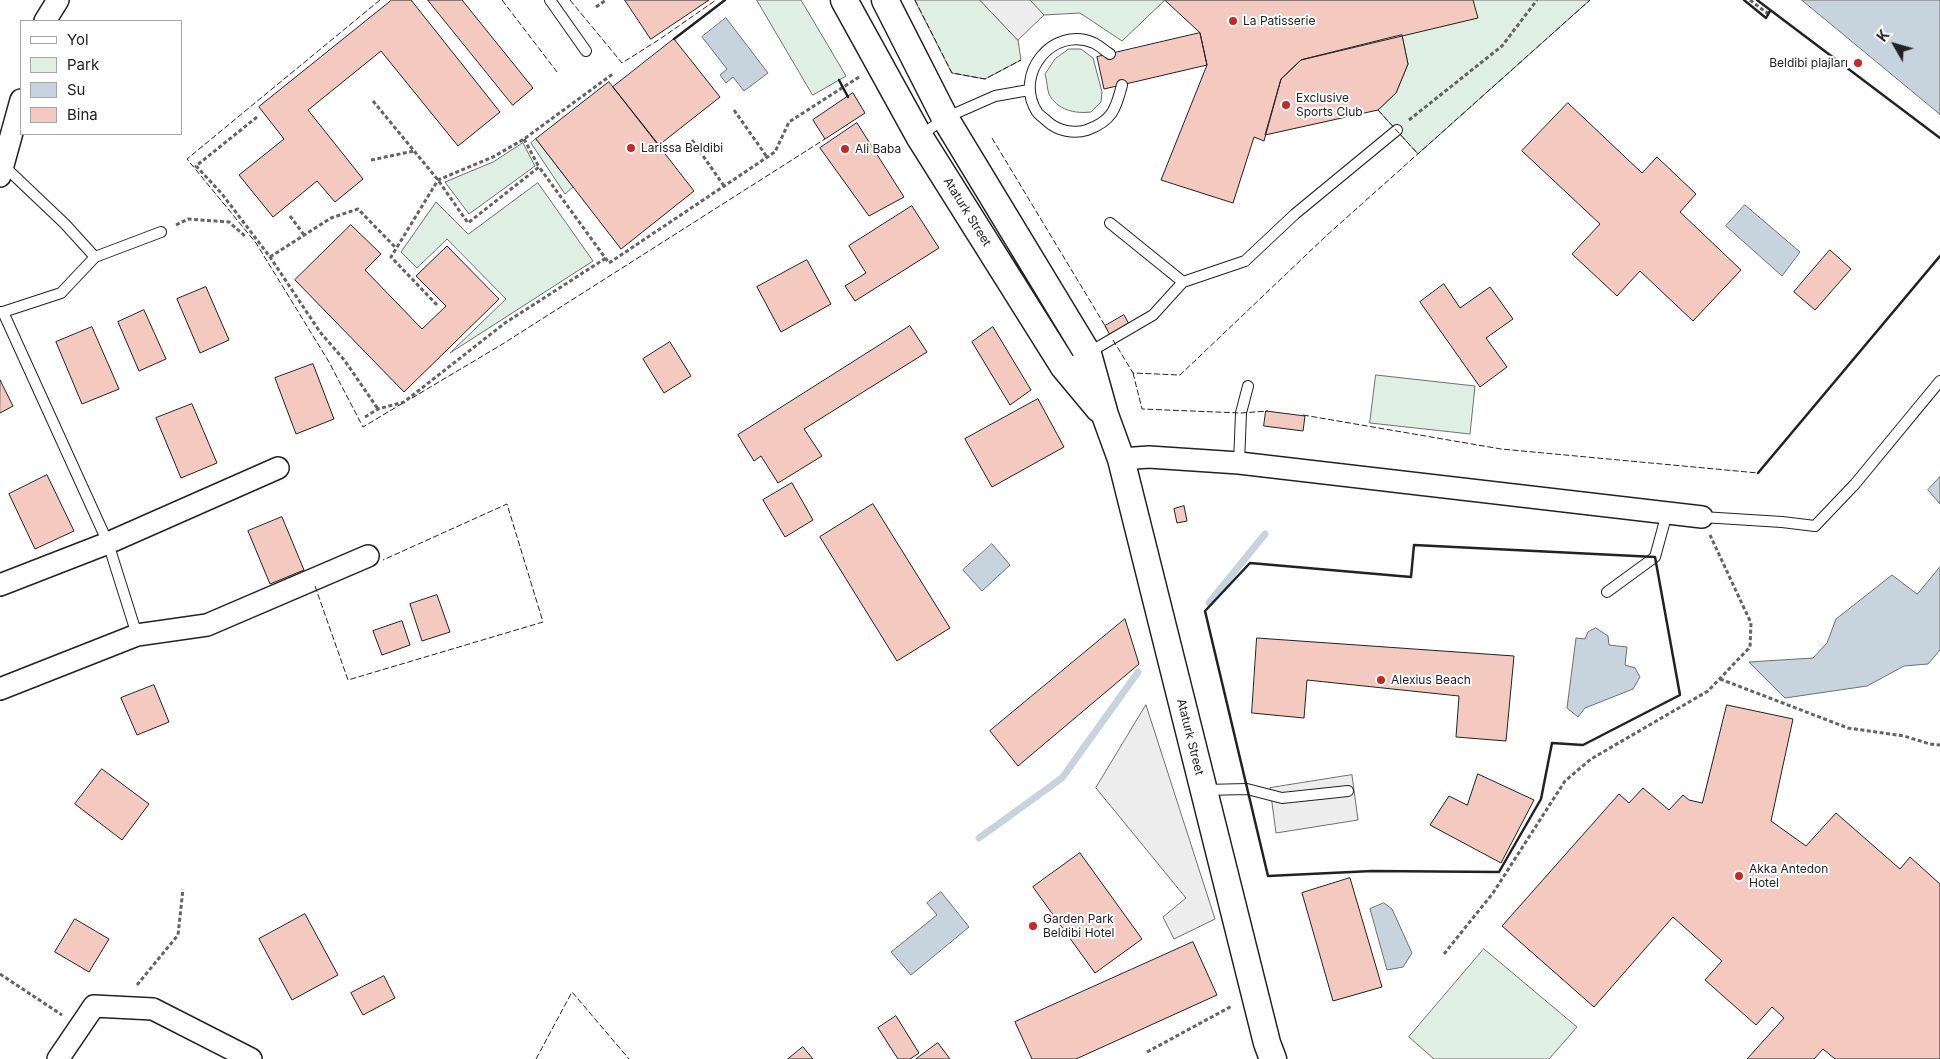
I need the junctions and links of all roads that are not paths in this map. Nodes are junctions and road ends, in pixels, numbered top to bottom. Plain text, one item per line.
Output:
1 (58, 0) edge
2 (550, 0) edge
3 (844, 0) edge
4 (885, 0) edge
5 (45, 20) edge
6 (586, 51) dead end
7 (1110, 54) dead end
8 (1122, 85) dead end
9 (1029, 90) junction
10 (20, 104) edge
11 (945, 118) junction
12 (1397, 130) road end
13 (919, 136) junction
14 (2, 171) edge
15 (1110, 223) dead end
16 (161, 232) road end
17 (95, 256) junction
18 (1183, 282) junction
19 (2, 312) edge
20 (1088, 354) junction
21 (1064, 367) junction
22 (1940, 381) edge
23 (1248, 386) dead end
24 (1105, 415) junction
25 (1120, 459) junction
26 (1239, 463) junction
27 (278, 468) dead end
28 (1667, 513) junction
29 (1702, 517) joint
30 (108, 543) junction
31 (368, 556) dead end
32 (0, 585) edge
33 (1606, 592) dead end
34 (137, 636) junction
35 (0, 689) edge
36 (1204, 790) junction
37 (1348, 791) dead end
38 (58, 1059) edge
39 (251, 1059) edge
40 (1273, 1059) edge

1 - 5 street
2 - 6 lane
3 - 13 street, Ataturk Street
4 - 11 street, Ataturk Street
7 - 9 lane
8 - 9 lane
9 - 11 lane
10 - 14 street
11 - 13 lane
11 - 20 street, Ataturk Street
12 - 18 lane
13 - 21 street, Ataturk Street
14 - 17 lane
15 - 18 lane
16 - 17 lane
17 - 19 lane
18 - 20 lane
19 - 30 lane
20 - 21 lane
20 - 24 street, Ataturk Street
21 - 24 street, Ataturk Street
22 - 29 lane
23 - 26 lane
24 - 25 street, Ataturk Street
25 - 26 street
25 - 36 street, Ataturk Street
26 - 28 street
27 - 30 street
28 - 29 street
28 - 33 lane
30 - 32 street
30 - 34 lane
31 - 34 street
34 - 35 street
36 - 37 lane
36 - 40 street, Ataturk Street
38 - 39 street

